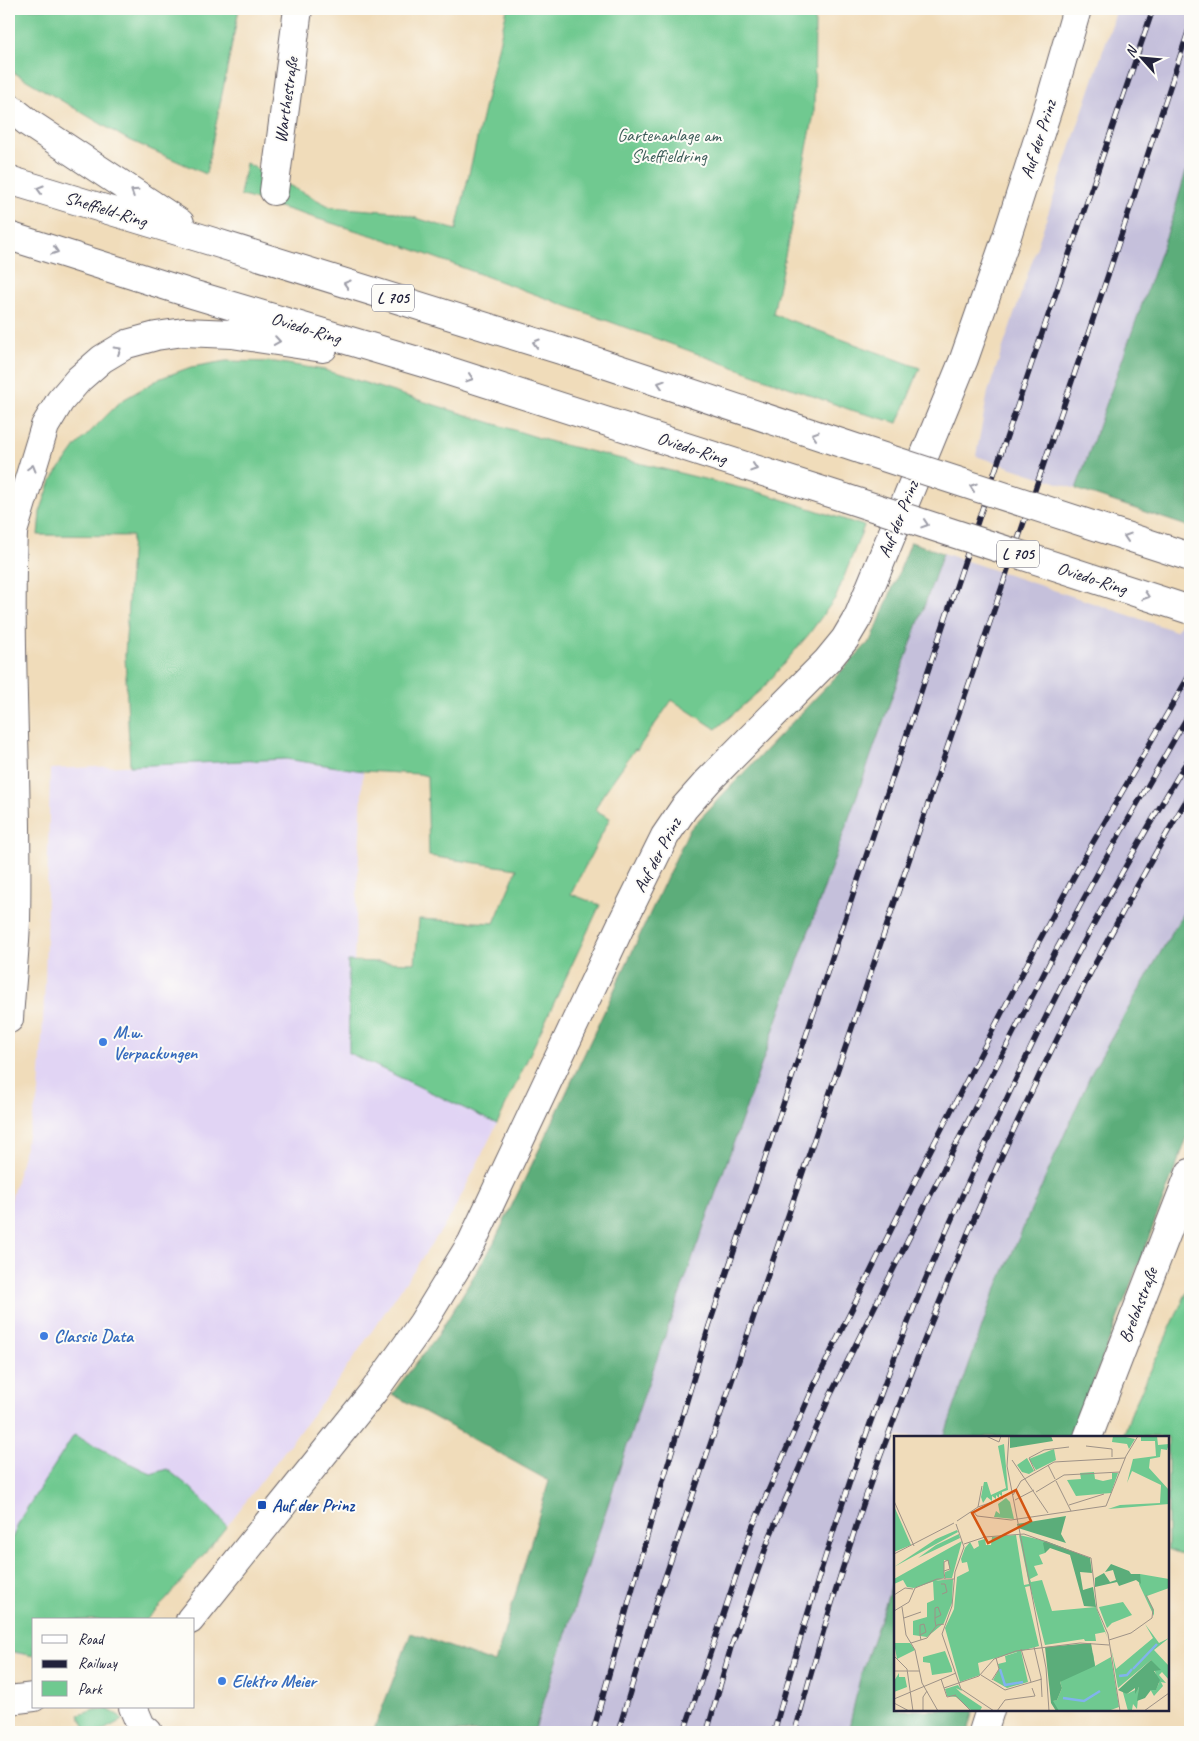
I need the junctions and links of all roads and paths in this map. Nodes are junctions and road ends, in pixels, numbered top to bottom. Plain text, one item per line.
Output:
1 (298, 9) edge
2 (1077, 9) edge
3 (9, 108) edge
4 (9, 180) edge
5 (274, 191) dead end
6 (9, 236) edge
7 (204, 239) junction
8 (424, 363) junction
9 (9, 501) edge
10 (13, 532) junction
11 (1190, 557) edge
12 (1190, 610) edge
13 (9, 1019) edge
14 (1190, 1173) edge
15 (1088, 1436) edge
16 (192, 1618) edge
17 (32, 1697) edge
18 (9, 1700) edge
19 (134, 1708) edge
20 (990, 1711) edge
21 (148, 1732) edge
22 (983, 1732) edge

1 - 5 main road, Warthestraße
2 - 16 main road, Auf der Prinz
7 -> 3 main road, L 705
7 -> 4 main road, Sheffield-Ring / L 705
6 -> 8 main road, Oviedo-Ring / L 705
11 -> 7 main road, L 705, bridge
10 -> 8 main road, L 705
8 -> 12 main road, Oviedo-Ring / L 705, bridge
9 - 10 main road
10 - 13 main road
14 - 15 main road, Brelohstraße
17 - 18 main road
19 - 21 main road
20 - 22 main road

